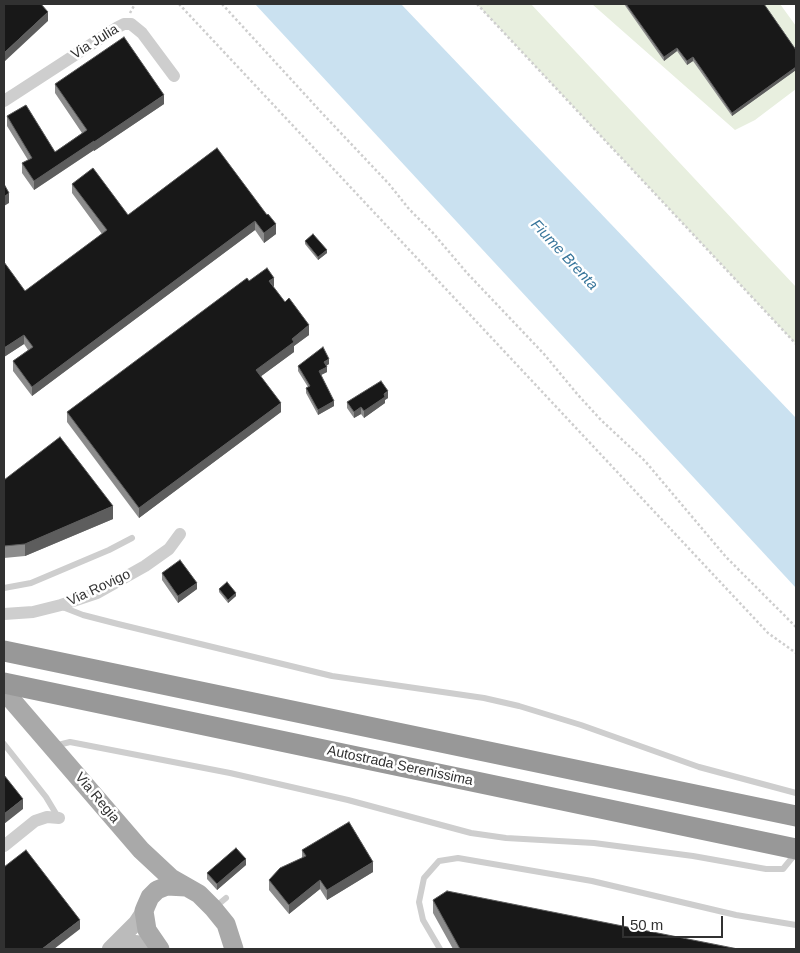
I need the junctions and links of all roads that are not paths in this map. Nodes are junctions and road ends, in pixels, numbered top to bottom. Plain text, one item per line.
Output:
1 (174, 76) dead end
2 (4, 101) edge
3 (180, 534) dead end
4 (132, 538) dead end
5 (4, 588) edge
6 (61, 606) junction
7 (4, 614) edge
8 (14, 654) edge
9 (5, 691) edge
10 (4, 744) edge
11 (53, 746) junction
12 (796, 793) edge
13 (796, 816) edge
14 (59, 818) joint
15 (4, 846) edge
16 (796, 849) edge
17 (142, 850) junction
18 (796, 853) edge
19 (187, 887) junction
20 (147, 904) junction
21 (796, 925) edge
22 (231, 946) edge
23 (110, 949) edge
24 (159, 949) edge
25 (440, 949) edge

1 - 2 street, Via Julia
3 - 6 street, Via Rovigo
4 - 5 lane
6 - 7 street, Via Rovigo
6 - 12 lane
8 - 13 highway
9 - 11 main road, Via Regia
9 - 16 highway, Autostrada Serenissima
10 - 14 lane
11 - 17 main road, Via Regia
11 - 18 lane
14 - 15 street
17 - 19 main road, Via Regia
17 - 20 main road, Via Regia
19 - 20 main road
19 - 22 main road, Via Regia
20 - 23 street
20 - 24 main road, Via Regia
21 - 25 lane
23 - 24 street

